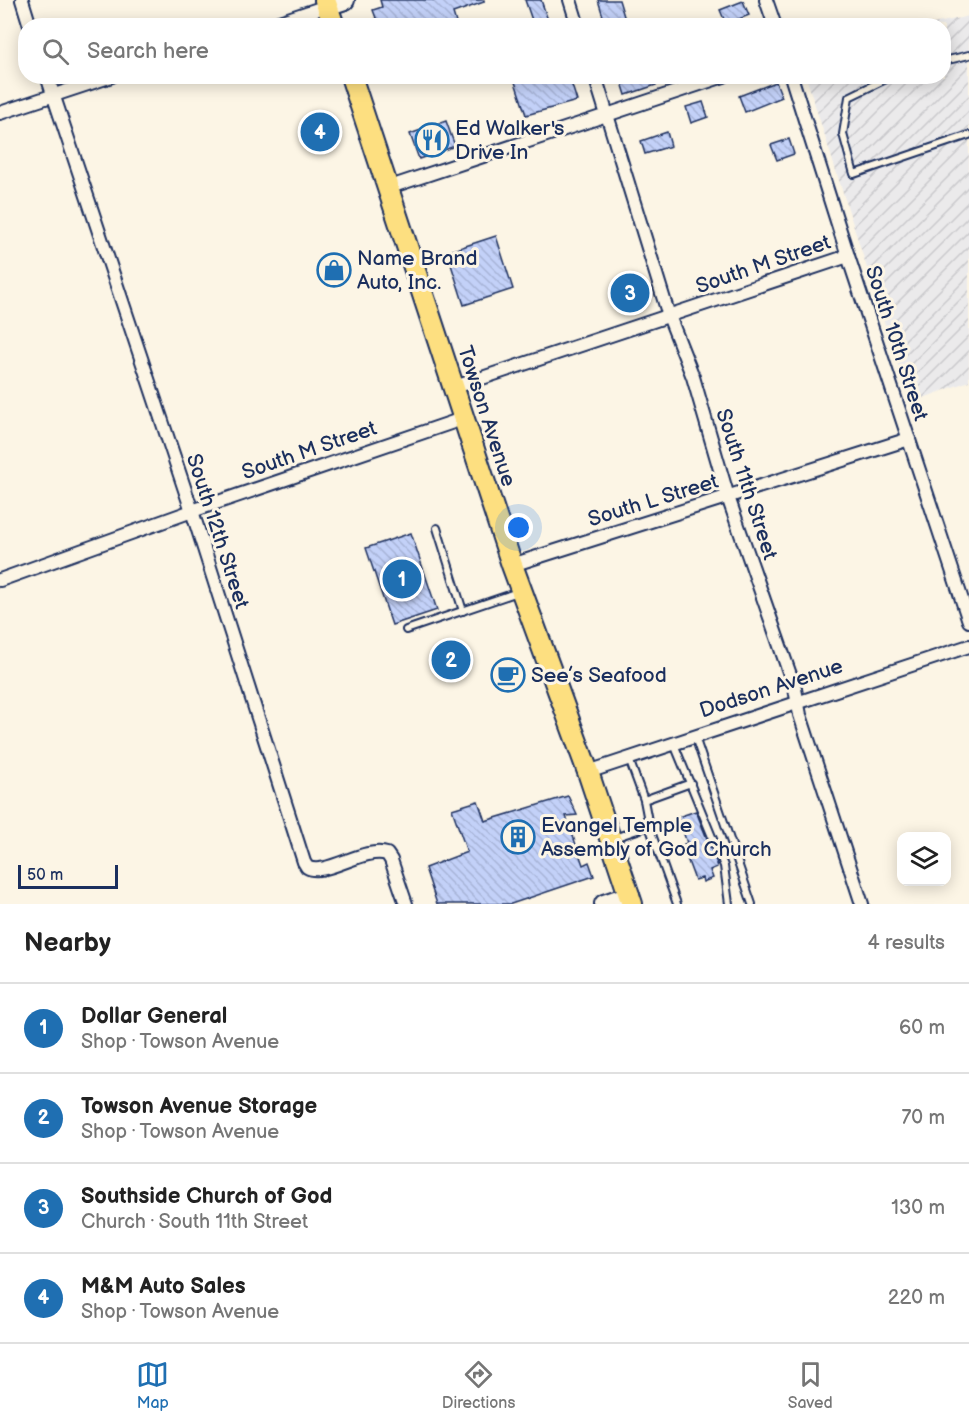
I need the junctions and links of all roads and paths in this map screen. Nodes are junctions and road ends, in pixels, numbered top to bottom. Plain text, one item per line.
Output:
1 (22, 0) edge
2 (570, 0) edge
3 (766, 0) edge
4 (333, 2) edge
5 (28, 18) edge
6 (289, 18) edge
7 (334, 18) edge
8 (576, 18) edge
9 (772, 18) edge
10 (969, 55) edge
11 (951, 59) edge
12 (49, 84) edge
13 (88, 84) edge
14 (354, 84) edge
15 (598, 84) edge
16 (700, 84) edge
17 (794, 84) edge
18 (876, 84) edge
19 (53, 96) junction
20 (0, 113) edge
21 (608, 115) junction
22 (969, 135) edge
23 (387, 188) junction
24 (848, 256) junction
25 (669, 316) junction
26 (453, 388) junction
27 (462, 419) junction
28 (909, 439) junction
29 (728, 497) junction
30 (192, 511) junction
31 (437, 528) dead end
32 (512, 565) junction
33 (0, 580) edge
34 (521, 590) junction
35 (463, 611) junction
36 (969, 621) edge
37 (406, 630) dead end
38 (969, 646) edge
39 (798, 702) junction
40 (695, 737) junction
41 (674, 744) junction
42 (629, 759) junction
43 (588, 772) junction
44 (691, 783) junction
45 (644, 800) junction
46 (649, 826) junction
47 (611, 839) junction
48 (631, 900) edge
49 (406, 904) edge
50 (604, 904) edge
51 (677, 904) edge
52 (729, 904) edge
53 (752, 904) edge
54 (862, 904) edge

1 - 5 street
2 - 8 street
3 - 9 street
4 - 6 street
4 - 7 main road
10 - 11 lane
12 - 19 street, South 12th Street
13 - 19 street
14 - 23 main road, Towson Avenue
15 - 21 street, South 11th Street
16 - 21 street
17 - 24 street, South 10th Street
18 - 22 lane
19 - 20 street
19 - 30 street, South 12th Street
21 - 23 street
21 - 25 street, South 11th Street
23 - 26 main road, Towson Avenue
24 - 25 street, South M Street
24 - 28 street, South 10th Street
25 - 26 street, South M Street
25 - 29 street, South 11th Street
26 - 27 main road, Towson Avenue
27 - 30 street, South M Street
27 - 32 main road, Towson Avenue
28 - 29 street, South L Street
28 - 36 street, South 10th Street
29 - 32 street, South L Street
29 - 39 street, South 11th Street
30 - 33 street, South M Street
30 - 49 street, South 12th Street
31 - 35 lane
32 - 34 main road, Towson Avenue
34 - 35 lane
34 - 43 main road, Towson Avenue
35 - 37 lane
38 - 39 street, Dodson Avenue
39 - 40 street, Dodson Avenue
39 - 54 street, South 11th Street
40 - 41 street, Dodson Avenue
40 - 53 lane
41 - 42 street, Dodson Avenue
41 - 44 lane
42 - 43 street, Dodson Avenue
42 - 45 lane
43 - 47 main road, Towson Avenue
44 - 45 lane
44 - 52 lane
45 - 46 lane
46 - 47 lane
46 - 51 lane
47 - 48 main road, Towson Avenue
48 - 50 street

